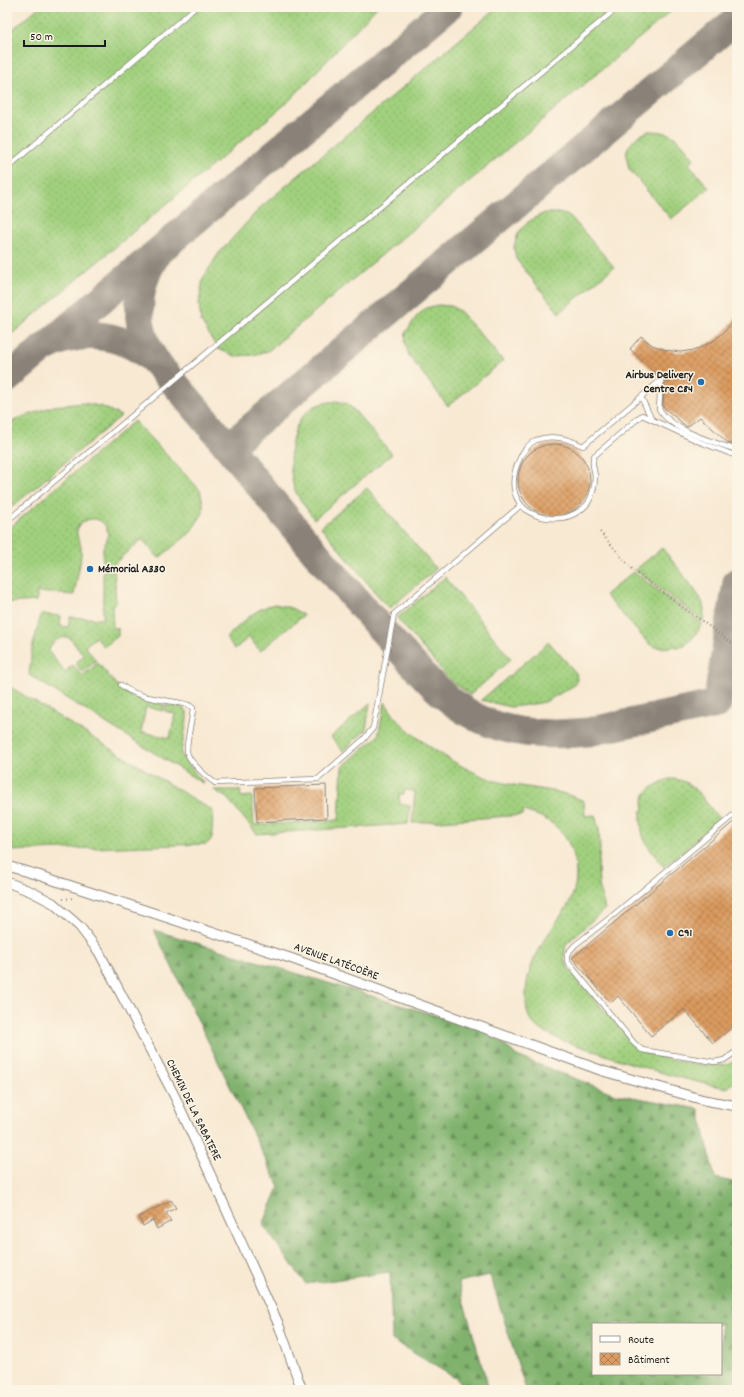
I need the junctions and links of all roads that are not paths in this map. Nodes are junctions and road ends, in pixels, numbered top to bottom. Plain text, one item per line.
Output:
1 (196, 7) edge
2 (618, 7) edge
3 (7, 168) edge
4 (641, 397) junction
5 (651, 418) junction
6 (737, 450) edge
7 (737, 456) edge
8 (520, 506) junction
9 (7, 520) edge
10 (121, 684) dead end
11 (737, 812) edge
12 (7, 866) edge
13 (7, 882) edge
14 (737, 1051) edge
15 (737, 1106) edge
16 (302, 1390) edge

1 - 3 lane
2 - 9 lane
4 - 5 lane
4 - 6 lane
4 - 8 lane
5 - 7 lane
5 - 8 lane
8 - 10 lane
11 - 14 lane
12 - 15 street, AVENUE LATÉCOÈRE
13 - 16 street, CHEMIN DE LA SABATERE

